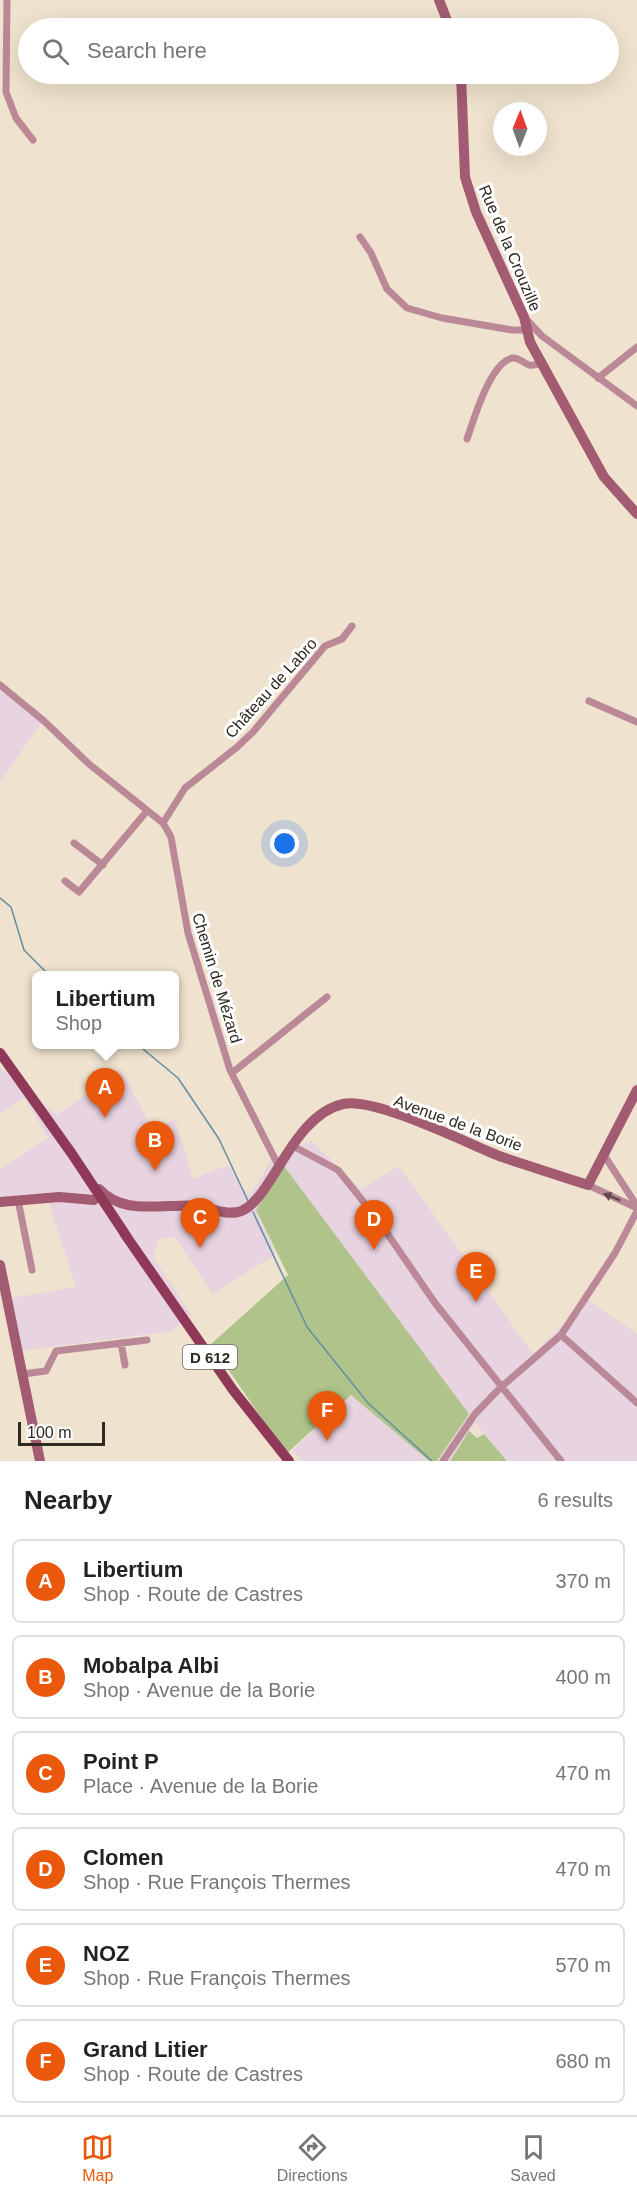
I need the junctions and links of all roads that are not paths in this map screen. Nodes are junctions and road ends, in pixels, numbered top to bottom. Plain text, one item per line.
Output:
1 (7, 0) edge
2 (439, 0) edge
3 (446, 18) edge
4 (0, 32) edge
5 (3, 51) edge
6 (461, 84) edge
7 (33, 140) dead end
8 (360, 237) dead end
9 (526, 324) junction
10 (637, 347) edge
11 (543, 363) junction
12 (598, 378) junction
13 (637, 406) edge
14 (467, 439) dead end
15 (637, 514) edge
16 (352, 626) dead end
17 (0, 685) edge
18 (589, 701) dead end
19 (637, 722) edge
20 (147, 811) junction
21 (163, 824) junction
22 (74, 843) dead end
23 (103, 865) junction
24 (65, 881) dead end
25 (327, 997) dead end
26 (0, 1053) edge
27 (232, 1073) junction
28 (637, 1090) edge
29 (291, 1145) junction
30 (604, 1155) junction
31 (278, 1165) junction
32 (84, 1174) junction
33 (588, 1185) junction
34 (18, 1200) junction
35 (94, 1200) dead end
36 (0, 1202) edge
37 (108, 1207) junction
38 (131, 1207) junction
39 (637, 1208) edge
40 (0, 1265) edge
41 (32, 1270) dead end
42 (561, 1335) junction
43 (147, 1340) dead end
44 (121, 1343) junction
45 (125, 1365) dead end
46 (23, 1374) junction
47 (500, 1388) junction
48 (637, 1403) edge
49 (40, 1461) edge
50 (289, 1461) edge
51 (443, 1461) edge
52 (561, 1461) edge

1 - 4 street
1 - 5 street
2 - 3 street
5 - 7 street
6 - 9 street, Rue de la Crouzille
8 - 9 street
9 - 11 street, Rue de la Crouzille
9 - 12 street
10 - 12 street
11 - 14 street
11 - 15 street, Rue de la Crouzille
12 - 13 street
16 - 21 street, Château de Labro
17 - 20 street, Chemin de Mézard
18 - 19 street
20 - 21 street, Chemin de Mézard
20 - 23 street
21 - 27 street, Chemin de Mézard
22 - 23 street
23 - 24 street
25 - 27 street
26 - 32 main road, D 612
27 - 31 street, Chemin de Mézard
28 - 30 street
29 - 31 street, Avenue de la Borie
29 - 33 street, Avenue de la Borie
29 - 47 street
30 - 33 street
30 - 39 street
31 - 38 street, Avenue de la Borie
32 - 37 main road, D 612
32 - 38 street, Avenue de la Borie
39 -> 33 street, Avenue de la Borie
34 - 35 street
34 - 36 street
34 - 41 street
37 - 38 street, Avenue de la Borie
37 - 50 main road, D 612
39 - 42 street
40 - 46 street
42 - 47 street
42 - 48 street
43 - 44 street
44 - 45 street
44 - 46 street
46 - 49 street
47 - 51 street
47 - 52 street

